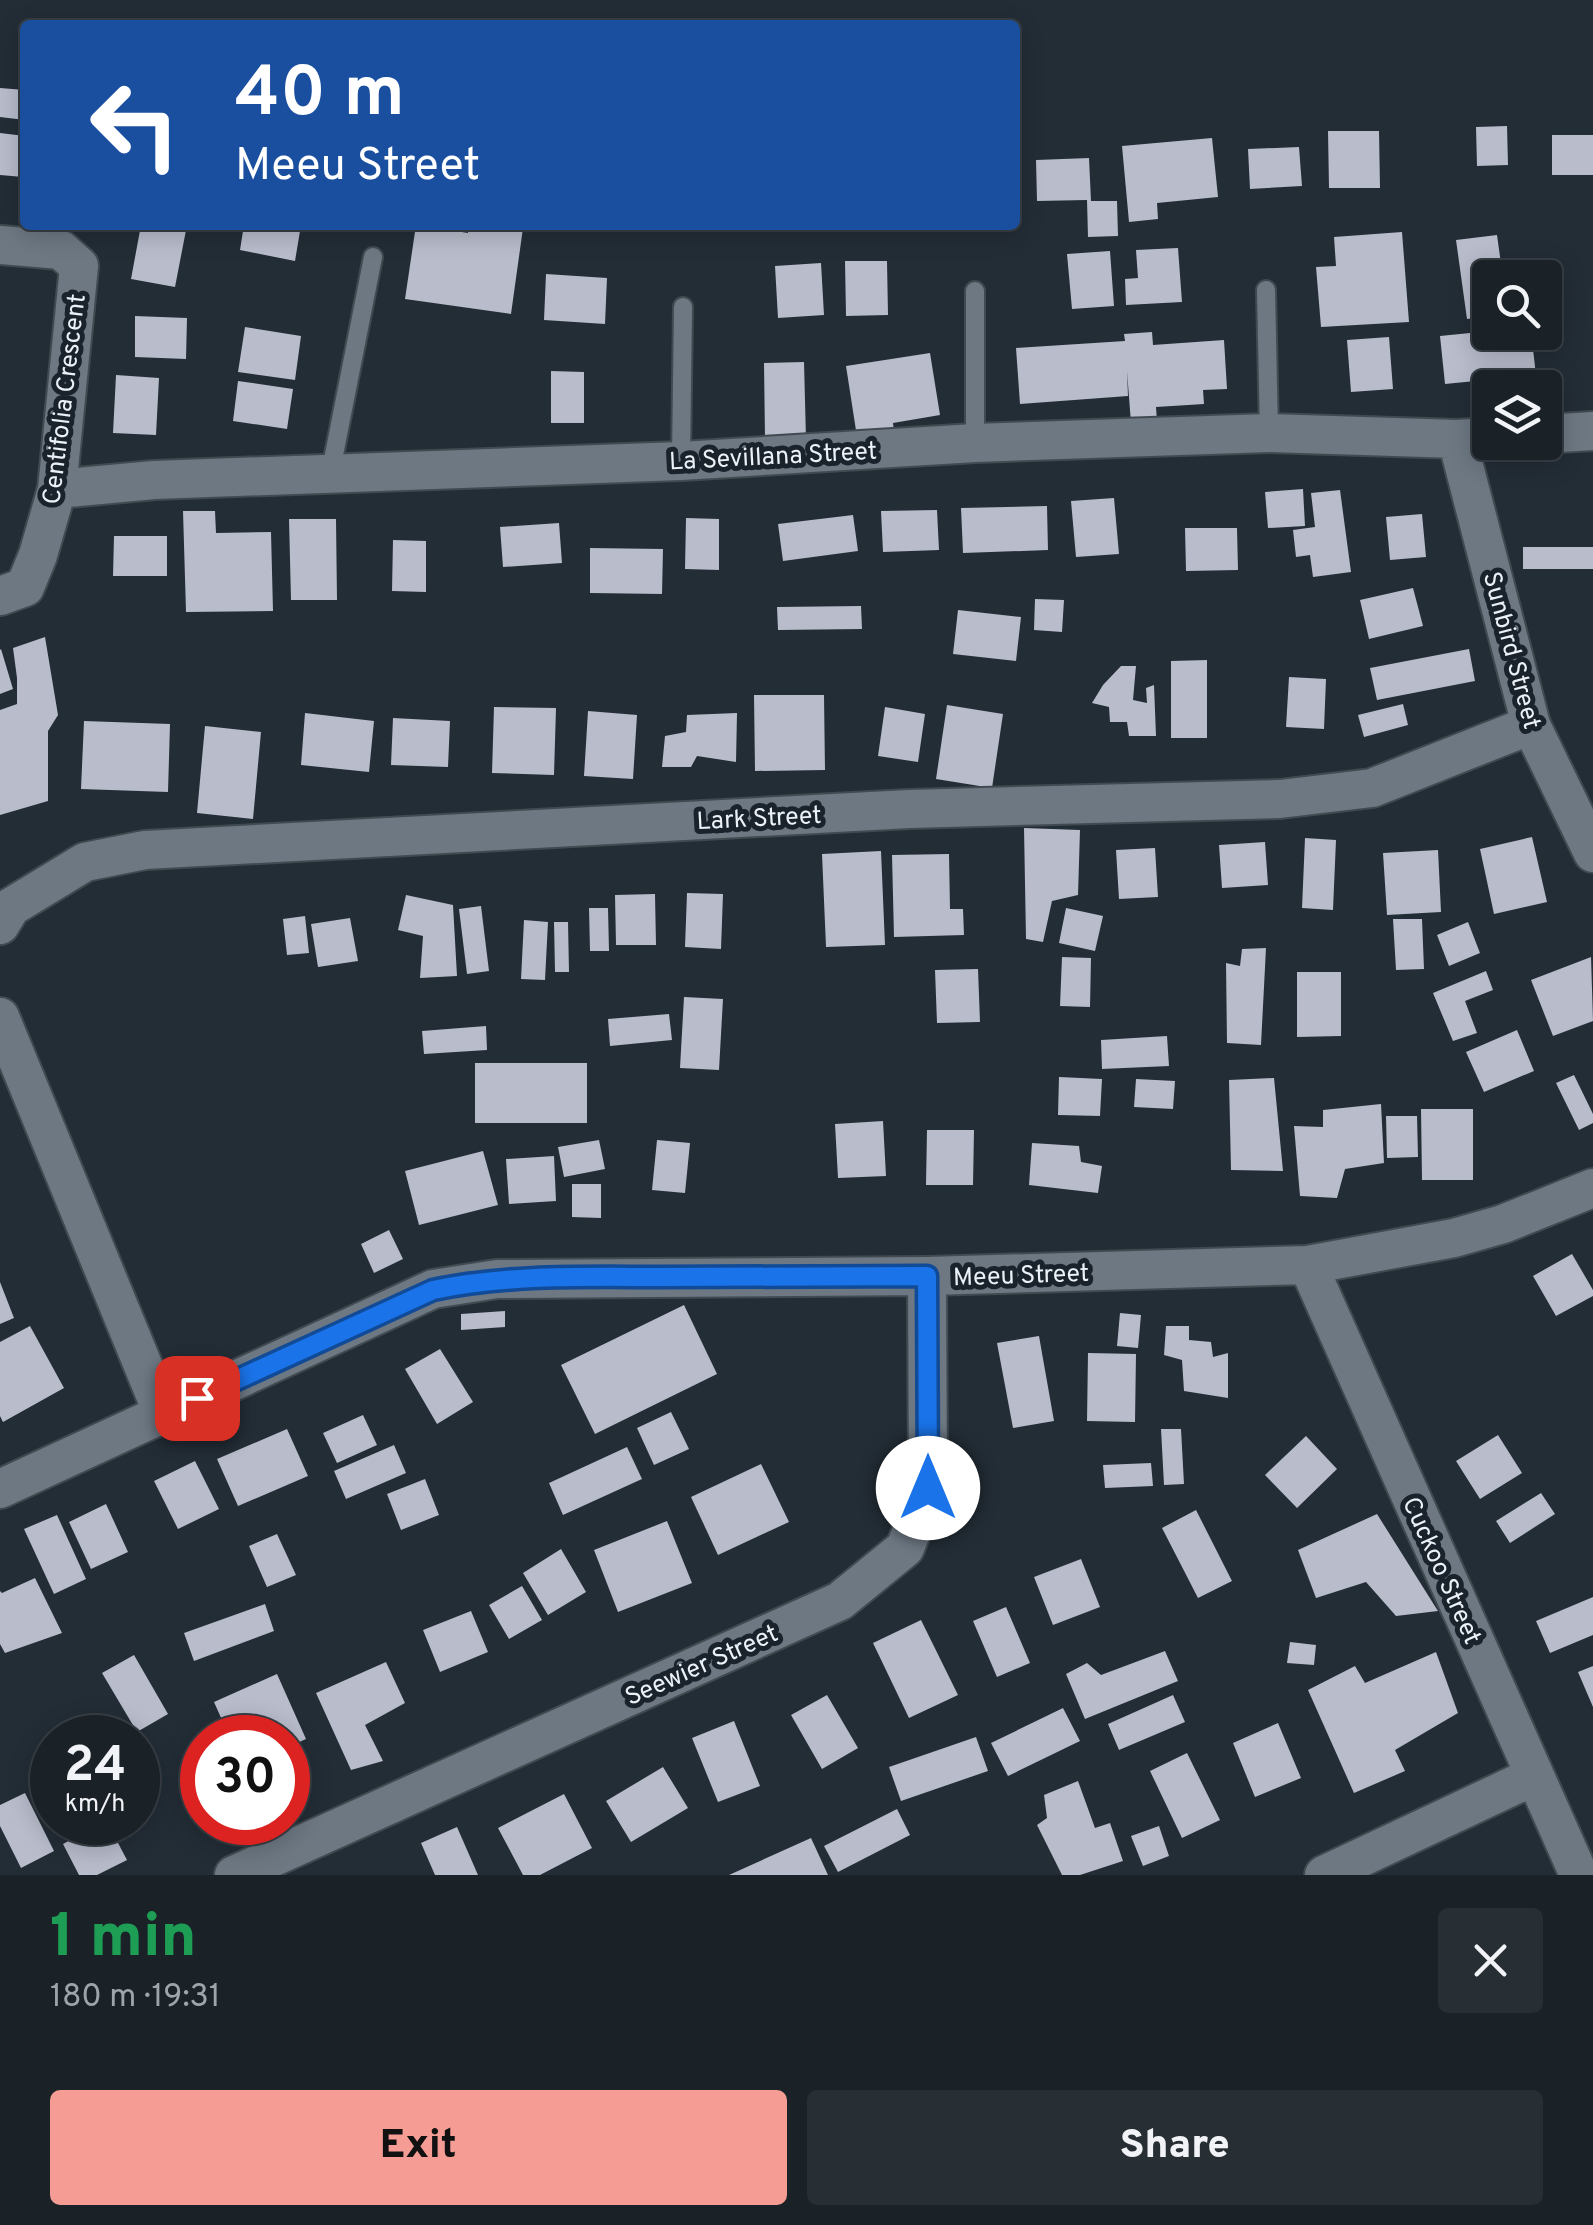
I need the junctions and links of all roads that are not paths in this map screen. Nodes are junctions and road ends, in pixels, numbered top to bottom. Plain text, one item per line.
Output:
1 (0, 245) edge
2 (373, 257) dead end
3 (1266, 290) dead end
4 (976, 291) dead end
5 (683, 306) dead end
6 (1593, 432) edge
7 (1269, 433) junction
8 (1562, 433) edge
9 (1472, 438) edge
10 (974, 443) junction
11 (1478, 460) edge
12 (681, 462) junction
13 (330, 476) junction
14 (57, 489) junction
15 (0, 596) edge
16 (1530, 725) junction
17 (1593, 853) edge
18 (0, 925) edge
19 (0, 1017) edge
20 (1593, 1188) edge
21 (1308, 1265) junction
22 (927, 1276) junction
23 (163, 1414) junction
24 (0, 1489) edge
25 (1534, 1776) junction
26 (234, 1875) edge
27 (1324, 1875) edge
28 (1579, 1875) edge

1 - 14 street, Centifolia Crescent
2 - 13 lane
3 - 7 lane
4 - 10 lane
5 - 12 lane
6 - 8 street
7 - 9 street, La Sevillana Street
7 - 10 street, La Sevillana Street
10 - 12 street, La Sevillana Street
11 - 16 street, Sunbird Street
12 - 13 street, La Sevillana Street
13 - 14 street, La Sevillana Street
14 - 15 street, Centifolia Crescent
16 - 17 street, Sunbird Street
16 - 18 street, Lark Street
19 - 23 street
20 - 21 street, Meeu Street
21 - 22 street, Meeu Street
21 - 25 street, Cuckoo Street
22 - 23 street, Meeu Street
22 - 26 street, Seewier Street
23 - 24 street, Meeu Street
25 - 27 street
25 - 28 street, Cuckoo Street

